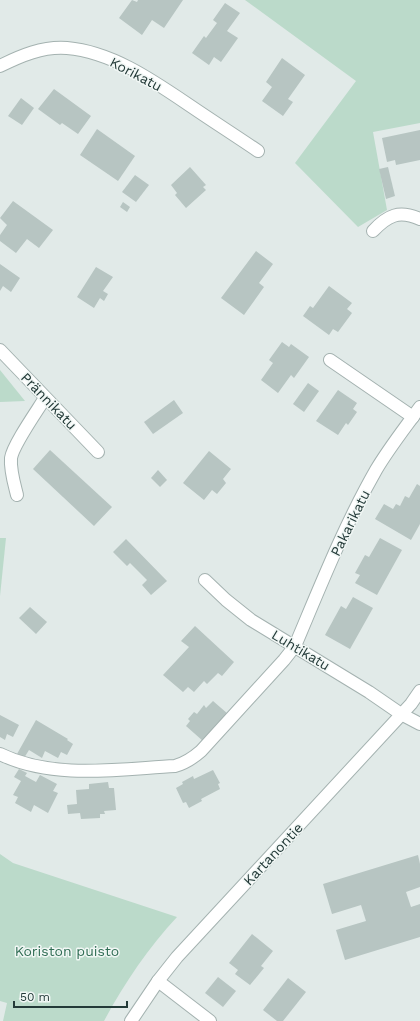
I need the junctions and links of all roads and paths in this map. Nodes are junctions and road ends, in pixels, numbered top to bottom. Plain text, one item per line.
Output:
1 (0, 66) edge
2 (258, 151) dead end
3 (420, 219) edge
4 (373, 232) dead end
5 (0, 350) edge
6 (330, 360) dead end
7 (45, 398) junction
8 (416, 412) edge
9 (98, 452) dead end
10 (17, 495) dead end
11 (206, 580) dead end
12 (295, 646) junction
13 (420, 691) edge
14 (401, 714) junction
15 (420, 724) edge
16 (0, 754) edge
17 (158, 981) junction
18 (131, 1021) edge
19 (210, 1021) edge

1 - 2 street, Korikatu
3 - 4 street
5 - 7 street, Prännikatu
6 - 8 street
7 - 9 street, Prännikatu
7 - 10 street
8 - 12 street, Pakarikatu
11 - 12 street, Luhtikatu
12 - 14 street, Luhtikatu
12 - 16 street, Pakarikatu
13 - 14 street, Kartanontie
14 - 15 street, Luhtikatu
14 - 17 street, Kartanontie
17 - 18 street, Kartanontie
17 - 19 street

